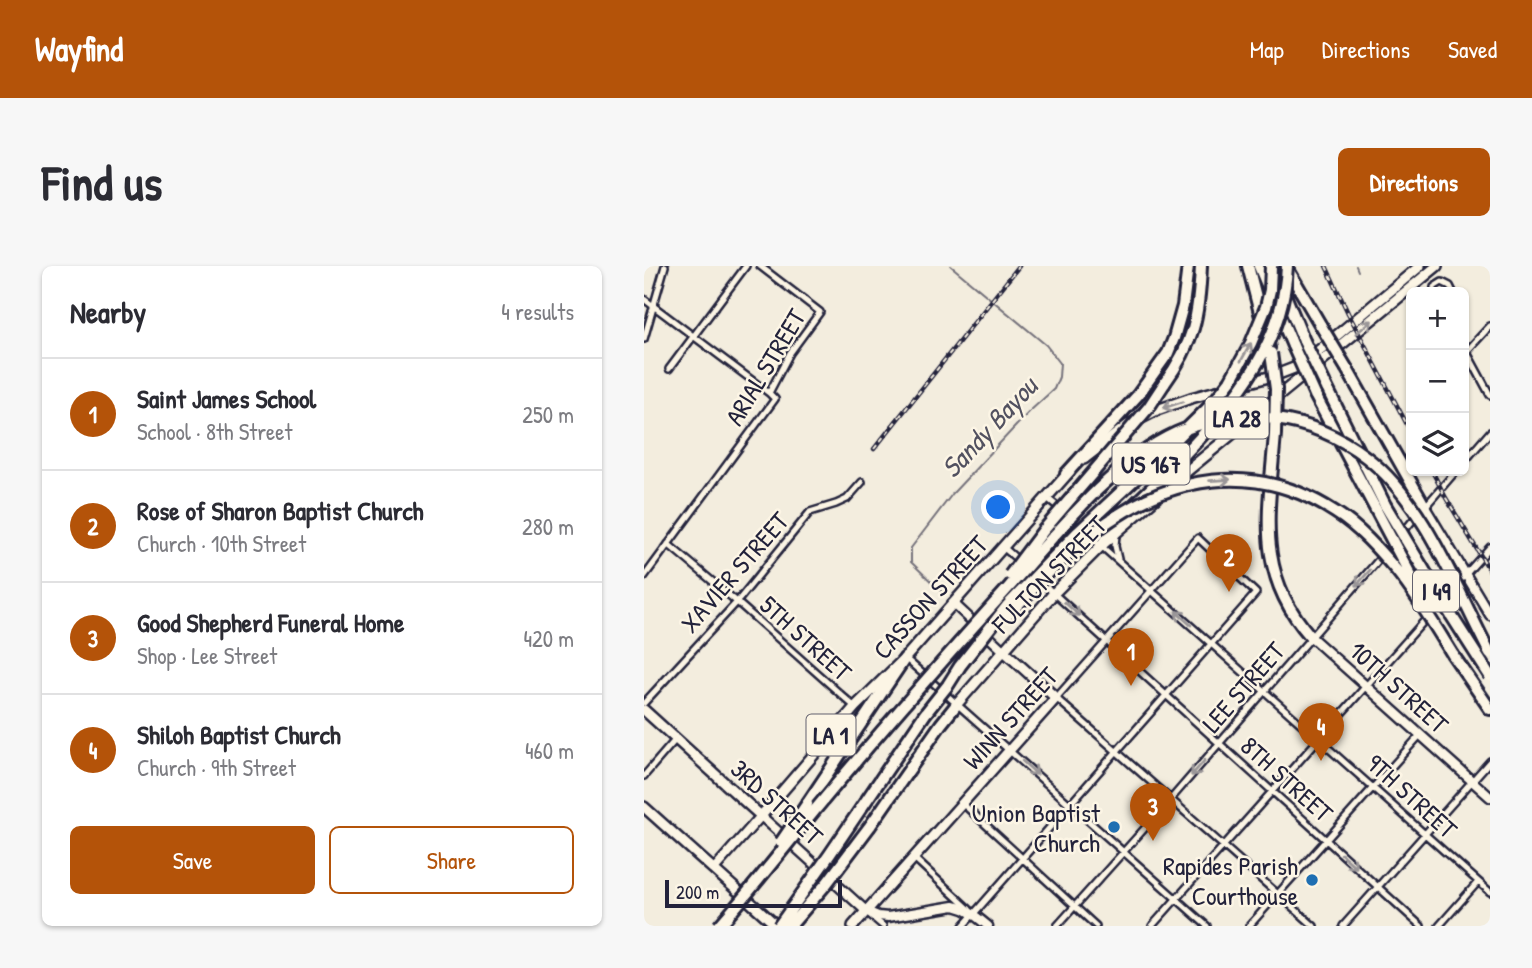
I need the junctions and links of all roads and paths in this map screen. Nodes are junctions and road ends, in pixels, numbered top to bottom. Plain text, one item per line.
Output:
1 (665, 266) edge
2 (746, 266) edge
3 (760, 266) edge
4 (1188, 266) edge
5 (1201, 266) edge
6 (1248, 266) edge
7 (1259, 266) edge
8 (1272, 266) edge
9 (1286, 266) edge
10 (1420, 266) edge
11 (1437, 266) edge
12 (1434, 287) edge
13 (1450, 287) edge
14 (644, 299) edge
15 (654, 307) junction
16 (1490, 326) edge
17 (694, 336) junction
18 (644, 339) edge
19 (1469, 345) edge
20 (1466, 350) edge
21 (669, 369) dead end
22 (769, 393) junction
23 (1490, 395) edge
24 (1490, 432) edge
25 (1469, 456) edge
26 (1066, 474) junction
27 (1452, 476) edge
28 (862, 482) dead end
29 (1047, 498) junction
30 (1381, 507) junction
31 (1425, 507) junction
32 (1117, 532) junction
33 (668, 544) junction
34 (1101, 546) junction
35 (1003, 547) junction
36 (1490, 547) edge
37 (1119, 562) junction
38 (1465, 575) junction
39 (644, 577) edge
40 (1152, 590) junction
41 (1054, 593) junction
42 (737, 602) junction
43 (953, 603) junction
44 (1490, 615) edge
45 (986, 635) junction
46 (1311, 637) junction
47 (962, 638) junction
48 (1107, 641) junction
49 (1211, 644) junction
50 (1004, 650) junction
51 (1490, 653) edge
52 (1453, 655) junction
53 (905, 657) junction
54 (1490, 676) edge
55 (1366, 687) junction
56 (1265, 691) junction
57 (1166, 695) junction
58 (1056, 698) junction
59 (644, 703) edge
60 (957, 704) junction
61 (855, 707) junction
62 (1490, 709) edge
63 (644, 710) edge
64 (1421, 734) junction
65 (676, 739) junction
66 (1319, 739) junction
67 (1219, 743) junction
68 (1009, 750) junction
69 (1117, 751) junction
70 (1490, 761) edge
71 (644, 776) edge
72 (1472, 782) junction
73 (1372, 787) junction
74 (1272, 791) junction
75 (1490, 797) edge
76 (1171, 799) junction
77 (962, 803) junction
78 (1070, 804) junction
79 (644, 807) edge
80 (761, 816) junction
81 (1425, 834) junction
82 (1327, 841) junction
83 (1223, 846) junction
84 (1124, 852) junction
85 (914, 858) junction
86 (1022, 859) junction
87 (714, 869) junction
88 (1478, 881) junction
89 (1378, 887) junction
90 (1490, 892) edge
91 (1278, 894) junction
92 (1176, 899) junction
93 (737, 906) junction
94 (1075, 906) junction
95 (866, 911) junction
96 (974, 914) junction
97 (719, 926) edge
98 (778, 926) edge
99 (790, 926) edge
100 (853, 926) edge
101 (883, 926) edge
102 (963, 926) edge
103 (988, 926) edge
104 (1057, 926) edge
105 (1096, 926) edge
106 (1152, 926) edge
107 (1207, 926) edge
108 (1249, 926) edge
109 (1314, 926) edge
110 (1343, 926) edge
111 (1421, 926) edge
112 (1439, 926) edge

1 - 15 street
2 - 17 street
3 - 22 street, ARIAL STREET
4 - 26 highway
5 - 47 highway, US 167, bridge
6 - 46 highway, bridge
7 - 30 highway, I 49, bridge
8 - 30 highway, I 49, bridge
45 -> 8 highway, US 167, bridge
9 - 31 highway, bridge
9 - 34 highway, bridge
10 -> 26 main road, CASSON STREET
32 -> 11 main road, FULTON STREET
12 - 13 street
14 - 15 street
15 - 17 street
15 - 18 street
16 - 19 street
17 - 21 street
17 - 22 street
20 - 23 street
22 - 33 street, ARIAL STREET
24 - 25 street
26 - 29 main road, CASSON STREET
27 - 31 street, LEE STREET
28 - 42 street, XAVIER STREET
29 - 34 street, 9TH STREET
29 - 35 main road, CASSON STREET
30 - 52 highway, I 49, bridge
30 - 54 highway, I 49, bridge
31 - 38 main road
31 -> 46 street, LEE STREET
32 - 34 main road, FULTON STREET
32 - 37 street
33 - 39 street, ARIAL STREET
33 - 42 street, 5TH STREET
34 - 37 street, 9TH STREET
34 - 41 main road, FULTON STREET
35 - 41 street, 8TH STREET
35 - 43 main road, CASSON STREET
36 - 38 street
37 - 40 street, 9TH STREET
38 - 44 main road
38 - 55 street
40 - 48 street, WINN STREET
49 -> 40 street, 9TH STREET
40 - 49 street, WINN STREET
41 -> 48 street, 8TH STREET
41 - 50 main road, FULTON STREET
42 - 59 street, XAVIER STREET
42 - 61 street, 5TH STREET
43 - 50 main road
43 - 53 main road, CASSON STREET
45 -> 52 highway, bridge
45 - 98 highway, US 167, bridge
46 - 55 main road, 10TH STREET
46 - 56 street, LEE STREET
47 - 51 highway, LA 28, bridge
47 - 93 highway, US 167, bridge
48 - 57 street, 8TH STREET
48 - 58 street, WINN STREET
49 - 56 street, 9TH STREET
49 - 57 street
50 - 58 main road
50 - 60 main road, FULTON STREET
52 - 62 highway, I 49
53 - 60 street
53 - 61 main road, CASSON STREET / LA 1
53 - 93 highway, bridge
55 - 64 main road, 10TH STREET
55 - 66 street
56 - 66 street, 9TH STREET
56 - 67 street, LEE STREET
57 - 67 street, 8TH STREET
57 - 69 street
58 - 68 main road, WINN STREET
58 - 69 street
60 - 68 street
60 - 99 highway, bridge
61 - 80 main road, CASSON STREET / LA 1
63 - 65 main road, 3RD STREET
64 - 72 main road, 10TH STREET
64 - 73 street
65 - 71 street
65 - 80 main road, 3RD STREET
66 - 73 street, 9TH STREET
66 - 74 street
67 - 74 street, 8TH STREET
67 -> 76 street, LEE STREET
68 - 77 main road, WINN STREET
68 -> 78 street
69 - 76 street
69 - 78 street
70 - 72 street
72 - 75 main road, 10TH STREET
72 - 81 street
73 - 81 street, 9TH STREET
73 - 82 street
74 - 82 street, 8TH STREET
74 - 83 street
76 - 83 street
76 - 84 street, LEE STREET
77 - 85 main road, WINN STREET
77 - 86 street
78 - 84 street
78 - 86 street
79 - 87 main road
80 - 87 main road, CASSON STREET
80 - 95 main road, 3RD STREET
81 - 88 street, 9TH STREET
81 - 89 street
82 -> 89 street, 8TH STREET
82 - 91 street
83 - 91 street
83 - 92 street
84 - 92 street
84 - 94 street, LEE STREET
85 - 95 main road, WINN STREET
85 - 96 street
86 - 94 street
86 - 96 street
87 - 98 main road
88 - 90 street, 9TH STREET
88 - 112 street
89 - 110 street
89 - 111 street, 8TH STREET
91 - 108 street
91 - 109 street
92 - 106 street
92 - 107 street
93 - 97 highway, US 167, bridge
94 - 104 street, LEE STREET
94 - 105 street
95 - 96 main road
95 - 100 main road, WINN STREET
95 - 101 street, 3RD STREET
96 - 102 street
96 - 103 main road

